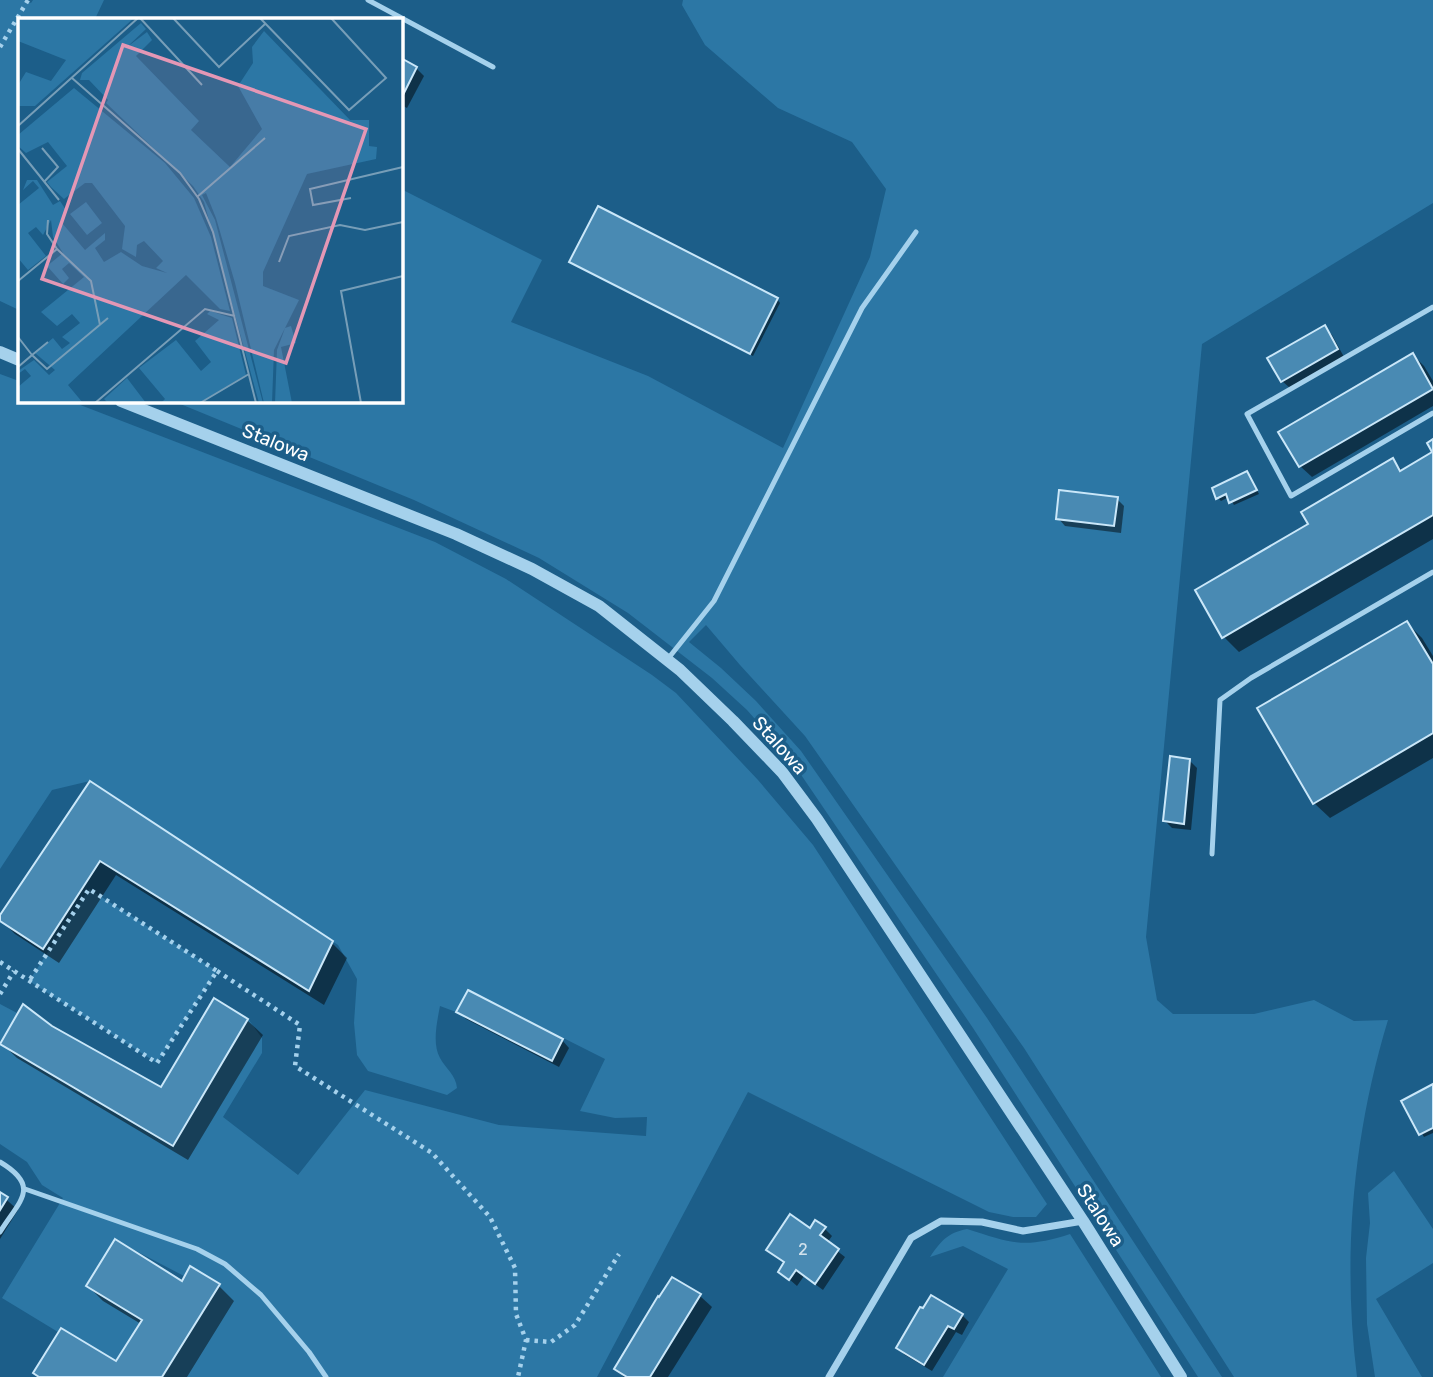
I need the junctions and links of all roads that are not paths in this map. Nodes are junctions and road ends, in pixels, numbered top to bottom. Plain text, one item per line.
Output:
1 (368, 0) edge
2 (402, 18) edge
3 (402, 18) edge
4 (493, 67) dead end
5 (916, 232) dead end
6 (1433, 307) edge
7 (0, 352) edge
8 (18, 360) edge
9 (124, 402) edge
10 (1433, 413) edge
11 (1433, 572) edge
12 (667, 660) junction
13 (1212, 854) dead end
14 (0, 1163) edge
15 (25, 1189) junction
16 (1083, 1221) junction
17 (0, 1232) edge
18 (326, 1377) edge
19 (829, 1377) edge
20 (1181, 1377) edge

1 - 2 lane
3 - 4 lane
5 - 12 lane
6 - 10 lane
7 - 8 street
9 - 12 street, Stalowa
11 - 13 lane
12 - 16 street, Stalowa
14 - 15 lane
15 - 17 lane
15 - 18 lane
16 - 19 street
16 - 20 street, Stalowa

